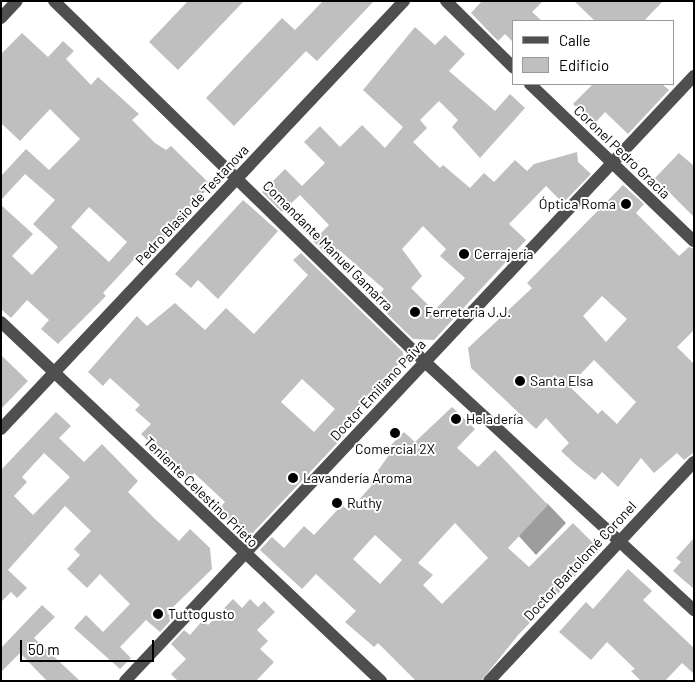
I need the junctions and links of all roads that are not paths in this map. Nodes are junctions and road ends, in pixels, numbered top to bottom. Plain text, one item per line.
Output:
1 (17, 1) edge
2 (54, 1) edge
3 (404, 1) edge
4 (446, 1) edge
5 (1, 18) edge
6 (512, 66) edge
7 (694, 76) edge
8 (531, 85) edge
9 (611, 164) junction
10 (238, 178) junction
11 (694, 241) edge
12 (1, 322) edge
13 (425, 362) junction
14 (54, 372) junction
15 (1, 428) edge
16 (694, 462) edge
17 (620, 541) junction
18 (244, 554) junction
19 (694, 610) edge
20 (125, 681) edge
21 (381, 681) edge
22 (489, 681) edge

1 - 5 street
2 - 10 street, Comandante Manuel Gamarra
3 - 10 street, Pedro Blasio de Testanova
4 - 6 street
7 - 9 street, Doctor Emiliano Paiva
8 - 9 street, Coronel Pedro Gracia
9 - 11 street, Coronel Pedro Gracia
9 - 13 street, Doctor Emiliano Paiva
10 - 13 street, Comandante Manuel Gamarra
10 - 14 street, Pedro Blasio de Testanova
12 - 14 street, Teniente Celestino Prieto
13 - 17 street, Comandante Manuel Gamarra
13 - 18 street, Doctor Emiliano Paiva
14 - 15 street, Pedro Blasio de Testanova
14 - 18 street, Teniente Celestino Prieto
16 - 17 street, Doctor Bartolomé Coronel
17 - 19 street, Comandante Manuel Gamarra
17 - 22 street, Doctor Bartolomé Coronel
18 - 20 street, Doctor Emiliano Paiva
18 - 21 street, Teniente Celestino Prieto

